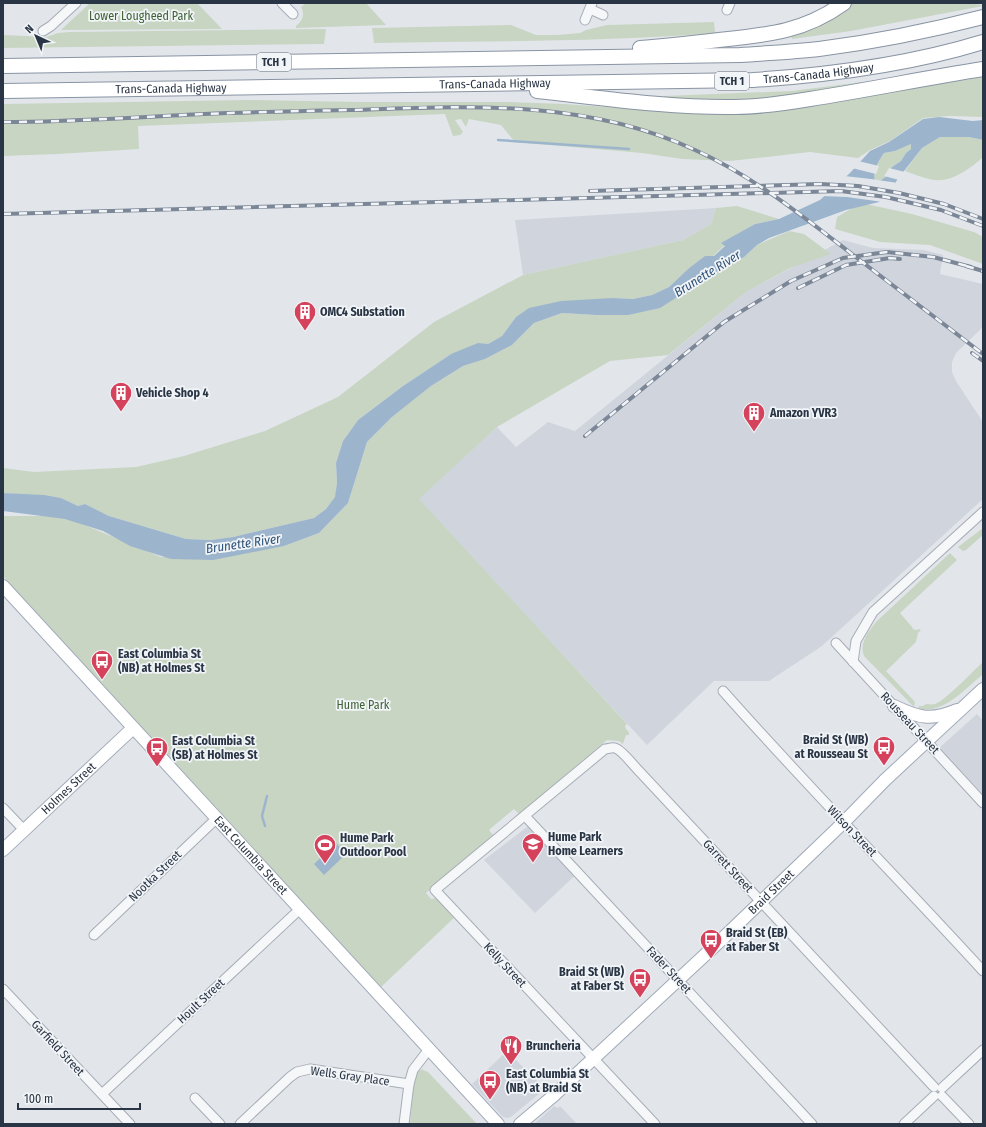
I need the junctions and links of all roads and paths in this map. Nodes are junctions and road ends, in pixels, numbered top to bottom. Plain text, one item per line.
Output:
1 (76, 3) edge
2 (282, 3) edge
3 (844, 3) edge
4 (591, 6) edge
5 (293, 14) dead end
6 (604, 15) dead end
7 (983, 17) edge
8 (585, 20) dead end
9 (43, 31) dead end
10 (983, 42) edge
11 (545, 58) junction
12 (3, 66) edge
13 (983, 69) edge
14 (477, 84) junction
15 (3, 91) edge
16 (983, 512) edge
17 (983, 517) edge
18 (955, 537) junction
19 (3, 586) edge
20 (836, 643) dead end
21 (853, 662) junction
22 (983, 689) edge
23 (722, 691) dead end
24 (894, 706) junction
25 (964, 707) junction
26 (133, 728) junction
27 (927, 741) junction
28 (983, 804) edge
29 (3, 808) edge
30 (525, 816) junction
31 (216, 818) junction
32 (844, 822) junction
33 (24, 830) junction
34 (3, 850) edge
35 (761, 902) junction
36 (300, 909) junction
37 (94, 935) dead end
38 (983, 971) edge
39 (677, 979) junction
40 (3, 989) edge
41 (429, 1049) junction
42 (983, 1050) edge
43 (594, 1058) junction
44 (409, 1084) junction
45 (938, 1092) junction
46 (102, 1094) junction
47 (195, 1098) dead end
48 (130, 1124) edge
49 (220, 1124) edge
50 (240, 1124) edge
51 (404, 1124) edge
52 (498, 1124) edge
53 (520, 1124) edge
54 (655, 1124) edge
55 (812, 1124) edge
56 (904, 1124) edge
57 (969, 1124) edge

1 - 9 street
2 - 5 street
3 - 11 highway
4 - 6 street
4 - 8 street
7 - 11 highway, Trans-Canada Highway / TCH 1
10 - 14 highway, Trans-Canada Highway / TCH 1
11 - 12 highway, Trans-Canada Highway / TCH 1
13 - 14 highway
14 - 15 highway, Trans-Canada Highway / TCH 1
16 - 18 street
17 - 18 street
18 - 21 street
19 - 26 main road, East Columbia Street
20 - 21 street, Rousseau Street
21 - 24 street, Rousseau Street
22 - 25 main road, Braid Street
23 - 32 street, Wilson Street
24 - 25 main road
24 - 27 street, Rousseau Street
25 - 27 main road, Braid Street
26 - 31 main road, East Columbia Street
26 - 33 main road, Holmes Street
27 - 28 street, Rousseau Street
27 - 32 main road, Braid Street
29 - 33 street
30 - 35 street, Garrett Street
30 - 39 street, Fader Street
30 - 43 street, Kelly Street
31 - 36 main road, East Columbia Street
31 - 37 street, Nootka Street
32 - 35 main road, Braid Street
32 - 38 street, Wilson Street
33 - 34 main road, Holmes Street
35 - 39 main road, Braid Street
35 - 45 street, Garrett Street
36 - 41 main road, East Columbia Street
36 - 46 street, Hoult Street
39 - 43 main road, Braid Street
39 - 55 street, Fader Street
40 - 46 street, Garfield Street
41 - 44 street
41 - 52 main road, East Columbia Street
42 - 45 street
43 - 53 main road, Braid Street
43 - 54 street, Kelly Street
44 - 50 street, Wells Gray Place
44 - 51 street
45 - 56 street
45 - 57 street, Garrett Street
46 - 48 street, Garfield Street
47 - 49 street

